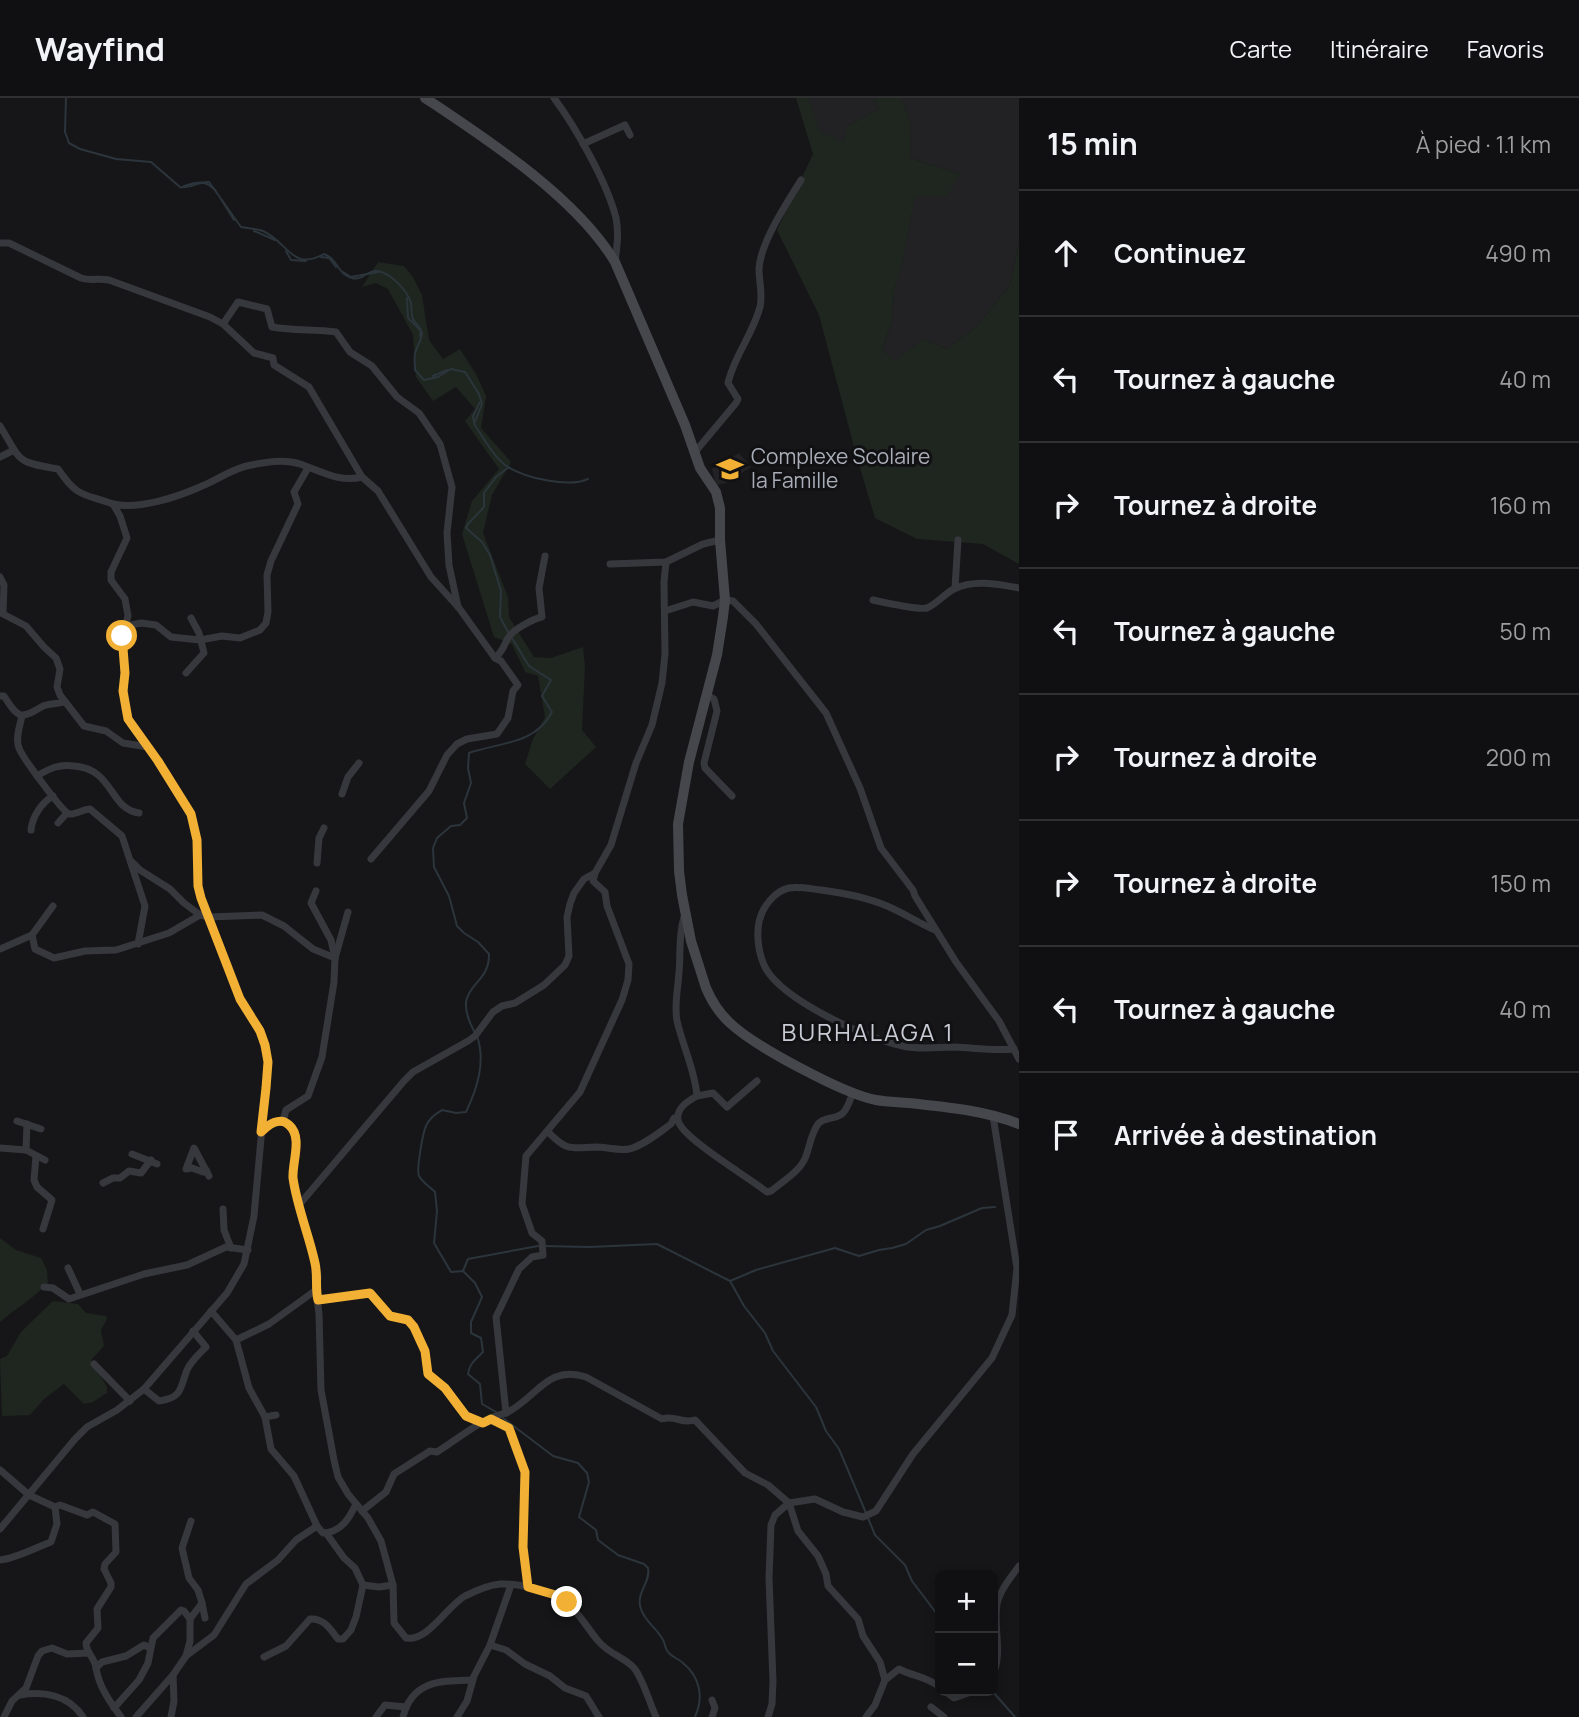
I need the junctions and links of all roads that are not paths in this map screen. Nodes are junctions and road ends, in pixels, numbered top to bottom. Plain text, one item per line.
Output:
1 (425, 98) edge
2 (554, 98) edge
3 (630, 135) dead end
4 (583, 144) junction
5 (801, 180) dead end
6 (0, 243) edge
7 (615, 262) junction
8 (223, 324) junction
9 (0, 426) edge
10 (14, 450) junction
11 (695, 452) junction
12 (0, 457) edge
13 (308, 468) junction
14 (362, 477) junction
15 (113, 504) junction
16 (720, 540) junction
17 (958, 540) dead end
18 (545, 556) dead end
19 (666, 562) junction
20 (610, 564) dead end
21 (0, 577) edge
22 (955, 588) junction
23 (1019, 588) edge
24 (725, 600) junction
25 (873, 600) dead end
26 (458, 608) junction
27 (664, 611) junction
28 (191, 618) dead end
29 (125, 626) junction
30 (200, 639) junction
31 (495, 658) junction
32 (186, 673) dead end
33 (707, 695) junction
34 (0, 696) edge
35 (65, 702) junction
36 (22, 716) junction
37 (148, 747) junction
38 (359, 763) dead end
39 (37, 776) junction
40 (342, 794) dead end
41 (53, 796) junction
42 (732, 796) dead end
43 (67, 813) junction
44 (139, 813) dead end
45 (58, 823) dead end
46 (324, 828) dead end
47 (31, 830) dead end
48 (129, 859) junction
49 (371, 859) dead end
50 (317, 863) dead end
51 (595, 873) junction
52 (316, 891) dead end
53 (53, 906) dead end
54 (348, 912) dead end
55 (200, 915) junction
56 (685, 915) junction
57 (209, 917) junction
58 (935, 930) junction
59 (32, 935) junction
60 (138, 944) junction
61 (0, 949) edge
62 (335, 958) junction
63 (1014, 1049) junction
64 (1019, 1059) edge
65 (757, 1081) dead end
66 (853, 1093) junction
67 (696, 1096) junction
68 (993, 1116) junction
69 (677, 1119) junction
70 (17, 1121) dead end
71 (283, 1121) junction
72 (27, 1124) junction
73 (1019, 1124) edge
74 (41, 1129) dead end
75 (261, 1132) junction
76 (548, 1132) junction
77 (0, 1148) edge
78 (26, 1150) junction
79 (132, 1154) dead end
80 (36, 1156) junction
81 (45, 1160) dead end
82 (103, 1183) dead end
83 (299, 1205) junction
84 (223, 1209) dead end
85 (43, 1229) dead end
86 (232, 1249) junction
87 (248, 1250) junction
88 (68, 1268) dead end
89 (44, 1287) dead end
90 (316, 1290) junction
91 (80, 1294) junction
92 (318, 1300) junction
93 (211, 1311) junction
94 (193, 1331) junction
95 (236, 1340) junction
96 (94, 1364) dead end
97 (145, 1389) junction
98 (130, 1401) junction
99 (506, 1413) junction
100 (276, 1415) dead end
101 (265, 1417) junction
102 (491, 1419) junction
103 (483, 1423) junction
104 (0, 1470) edge
105 (29, 1495) junction
106 (789, 1503) junction
107 (356, 1504) junction
108 (55, 1507) junction
109 (362, 1511) junction
110 (191, 1521) dead end
111 (317, 1526) junction
112 (0, 1529) edge
113 (326, 1533) junction
114 (0, 1559) edge
115 (1019, 1566) edge
116 (363, 1585) junction
117 (393, 1585) junction
118 (511, 1585) junction
119 (528, 1587) junction
120 (202, 1603) junction
121 (205, 1618) dead end
122 (190, 1619) junction
123 (996, 1633) edge
124 (998, 1643) edge
125 (490, 1645) junction
126 (150, 1648) junction
127 (89, 1653) junction
128 (186, 1656) junction
129 (264, 1657) dead end
130 (998, 1662) edge
131 (96, 1668) junction
132 (173, 1675) junction
133 (472, 1679) junction
134 (885, 1680) junction
135 (935, 1684) edge
136 (20, 1695) junction
137 (712, 1700) dead end
138 (114, 1707) junction
139 (406, 1707) junction
140 (931, 1707) dead end
141 (460, 1716) edge
142 (4, 1717) edge
143 (83, 1717) edge
144 (121, 1717) edge
145 (136, 1717) edge
146 (172, 1717) edge
147 (376, 1717) edge
148 (403, 1717) edge
149 (599, 1717) edge
150 (656, 1717) edge
151 (712, 1717) edge
152 (768, 1717) edge
153 (866, 1717) edge
154 (944, 1717) edge

1 - 7 street
2 - 4 street
3 - 4 street
4 - 7 street
5 - 11 street
6 - 8 street
7 - 11 street
8 - 14 street
8 - 26 street
9 - 10 street
10 - 12 street
10 - 15 street
11 - 16 street
13 - 14 street
13 - 15 street
13 - 30 street
14 - 26 street
15 - 29 street
16 - 19 street
16 - 24 street
17 - 22 street
18 - 31 street
19 - 20 street
19 - 27 street
21 - 35 street
22 - 23 street
22 - 25 street
24 - 27 street
24 - 33 street
24 - 58 street
26 - 31 street
27 - 51 street
28 - 30 street
29 - 30 street
29 - 37 street
30 - 32 street
31 - 49 street
33 - 42 street
33 - 56 street
34 - 36 street
35 - 36 street
35 - 37 street
36 - 39 street
37 - 57 street
38 - 40 street
39 - 41 street
39 - 44 street
41 - 43 street
41 - 47 street
43 - 45 street
43 - 48 street
46 - 50 street
48 - 55 street
48 - 60 street
51 - 76 street
51 - 83 street
52 - 62 street
53 - 59 street
54 - 62 street
55 - 57 street
55 - 60 street
56 - 66 street
56 - 67 street
57 - 62 street
57 - 75 street
58 - 63 street
58 - 63 street
59 - 60 street
59 - 61 street
62 - 71 street
63 - 64 street
65 - 67 street
66 - 68 street
66 - 69 street
67 - 69 street
68 - 73 street
68 - 106 street
69 - 76 street
70 - 72 street
71 - 75 street
71 - 83 street
72 - 74 street
72 - 78 street
75 - 87 street
76 - 99 street
77 - 78 street
78 - 80 street
79 - 82 street
80 - 81 street
80 - 85 street
83 - 90 street
84 - 86 street
86 - 87 street
86 - 91 street
87 - 93 street
88 - 91 street
89 - 91 street
90 - 92 street
90 - 95 street
92 - 103 street
92 - 107 street
93 - 94 street
93 - 95 street
94 - 97 street
94 - 97 street
95 - 101 street
96 - 98 street
97 - 98 street
98 - 105 street
99 - 102 street
99 - 106 street
100 - 101 street
101 - 111 street
102 - 103 street
102 - 119 street
103 - 109 street
104 - 105 street
105 - 108 street
105 - 112 street
106 - 134 street
106 - 152 street
107 - 109 street
107 - 113 street
108 - 114 street
108 - 127 street
109 - 117 street
110 - 120 street
111 - 113 street
111 - 128 street
113 - 116 street
115 - 123 street
116 - 117 street
116 - 129 street
117 - 118 street
118 - 119 street
118 - 125 street
119 - 150 street
120 - 121 street
120 - 122 street
122 - 126 street
122 - 128 street
124 - 130 street
125 - 133 street
125 - 149 street
126 - 131 street
126 - 138 street
127 - 131 street
127 - 136 street
128 - 132 street
131 - 138 street
132 - 145 street
132 - 146 street
133 - 139 street
133 - 141 street
134 - 135 street
134 - 153 street
136 - 142 street
136 - 143 street
137 - 151 street
138 - 144 street
139 - 147 street
139 - 148 street
140 - 154 street

